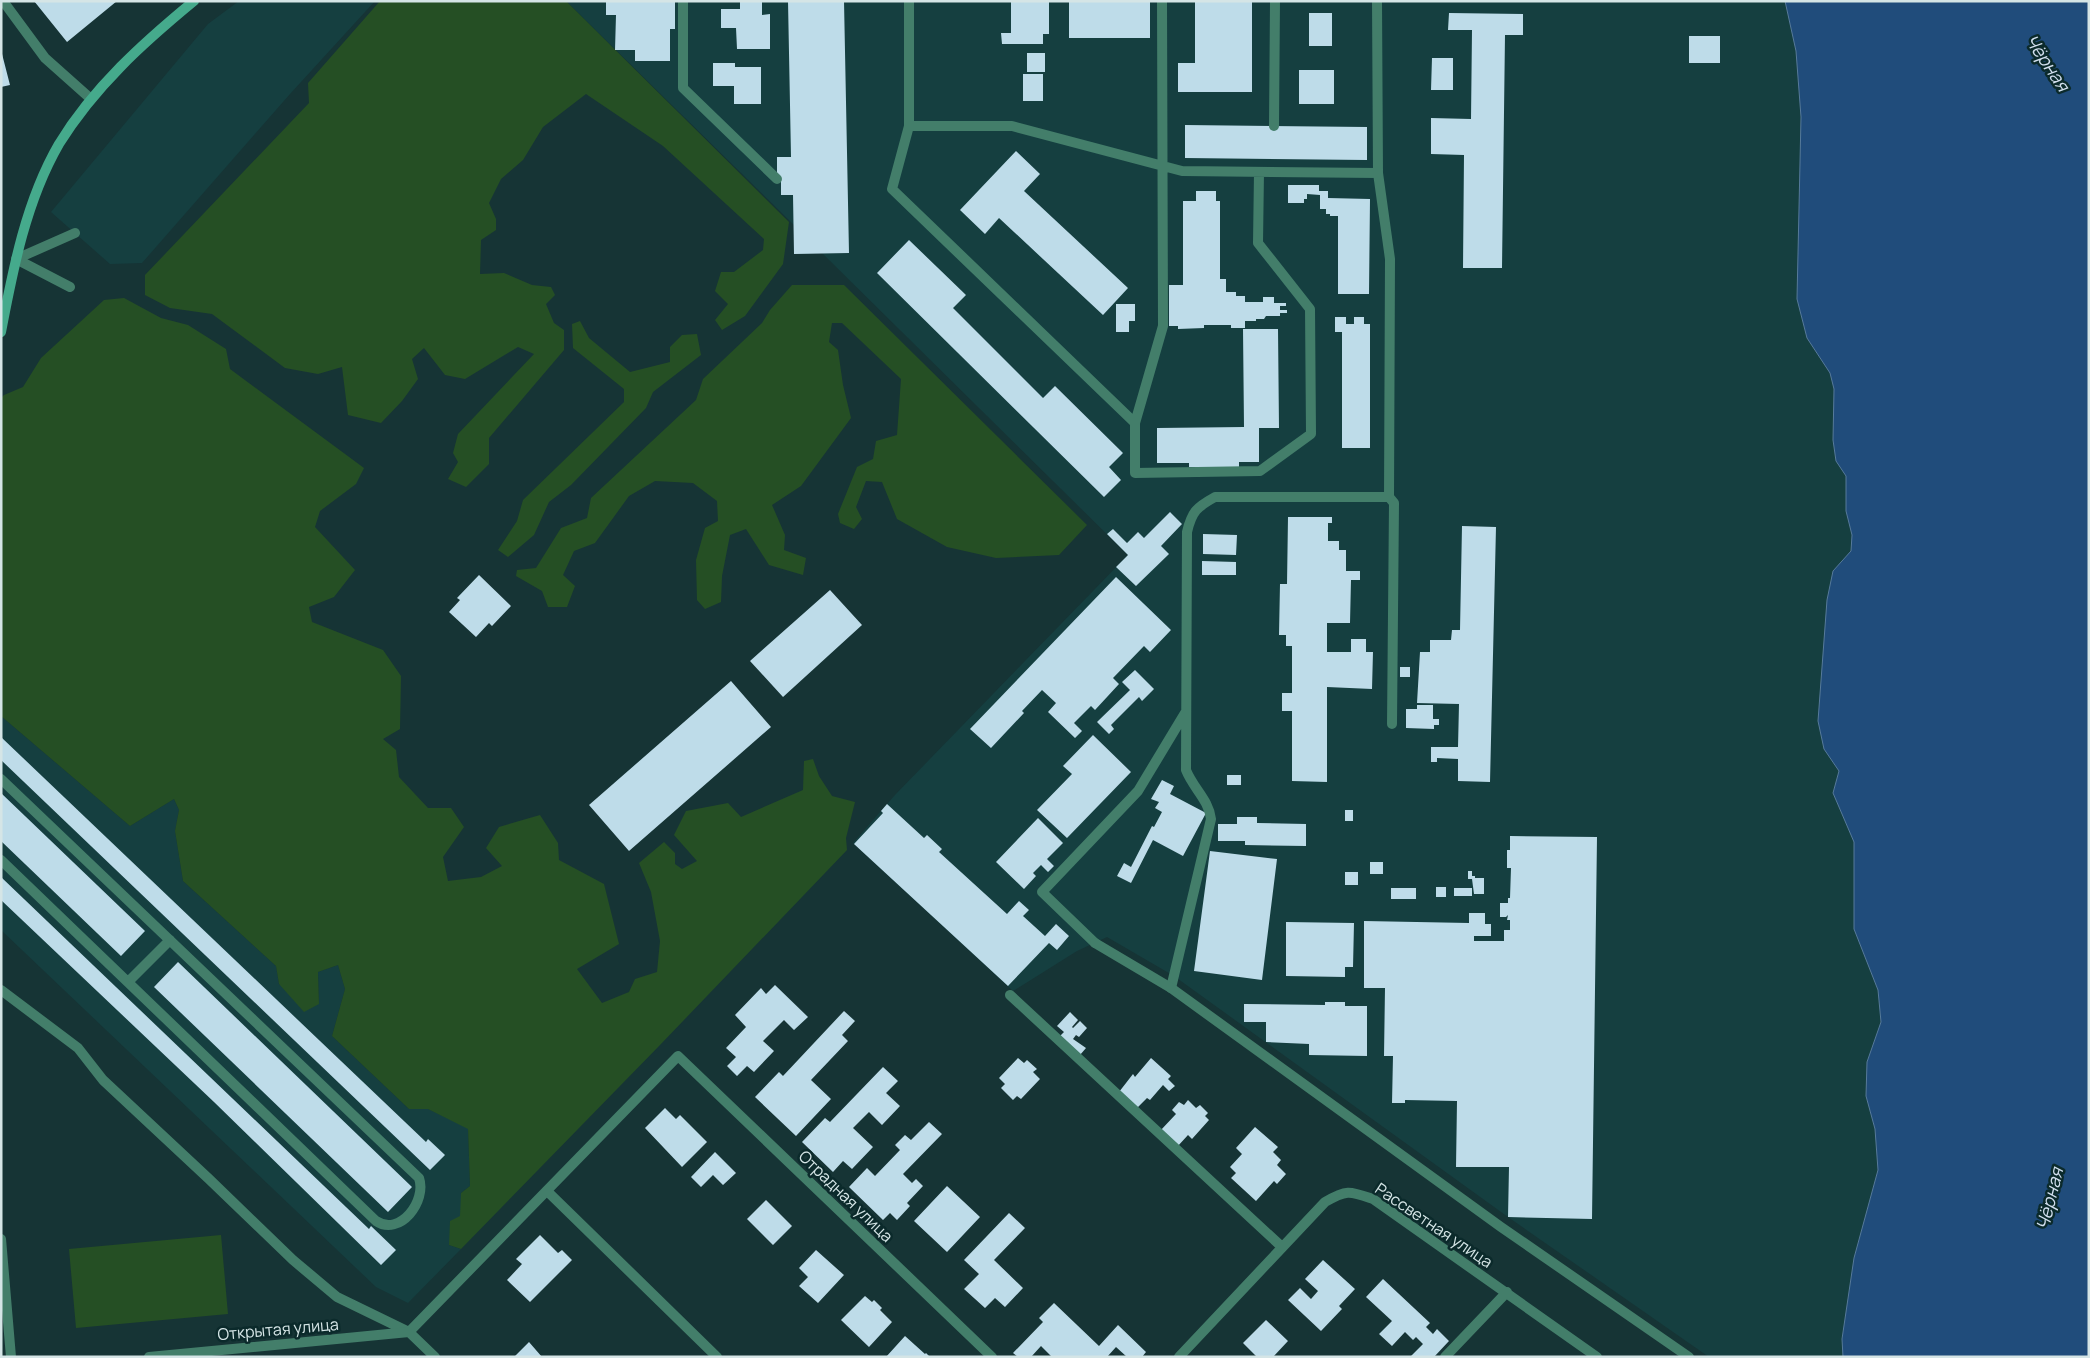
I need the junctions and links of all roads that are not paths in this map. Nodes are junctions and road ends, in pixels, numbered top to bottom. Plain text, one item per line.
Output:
1 (3, 1) edge
2 (194, 1) edge
3 (683, 1) edge
4 (909, 1) edge
5 (1162, 1) edge
6 (1275, 1) edge
7 (1377, 1) edge
8 (91, 99) junction
9 (909, 126) junction
10 (1274, 126) dead end
11 (1162, 166) junction
12 (1259, 172) junction
13 (1378, 173) junction
14 (777, 180) dead end
15 (75, 233) dead end
16 (16, 258) junction
17 (70, 287) dead end
18 (1, 332) edge
19 (1135, 423) junction
20 (1389, 498) junction
21 (1186, 712) junction
22 (1392, 724) dead end
23 (1, 778) edge
24 (1, 860) edge
25 (170, 940) junction
26 (128, 982) junction
27 (1171, 988) junction
28 (1, 990) edge
29 (1010, 995) dead end
30 (547, 1192) junction
31 (1, 1239) edge
32 (1282, 1248) junction
33 (1507, 1292) junction
34 (409, 1332) junction
35 (11, 1357) edge
36 (149, 1357) edge
37 (435, 1357) edge
38 (717, 1357) edge
39 (992, 1357) edge
40 (1179, 1357) edge
41 (1445, 1357) edge
42 (1597, 1357) edge
43 (1689, 1357) edge

1 - 8 street
2 - 8 street
3 - 14 street
4 - 9 street
5 - 11 street
6 - 10 street
7 - 13 street
8 - 16 street
9 - 11 street
9 - 19 street
11 - 12 street
11 - 19 street
12 - 13 street
12 - 19 street
13 - 20 street
15 - 16 street
16 - 17 street
16 - 18 street
20 - 21 street
20 - 22 street
21 - 27 street
21 - 27 street
23 - 25 street
24 - 26 street
25 - 26 street
25 - 26 street
27 - 43 street
28 - 34 street
29 - 32 street
30 - 34 street
30 - 38 street
30 - 39 street, Отрадная улица
31 - 35 street
32 - 33 street, Рассветная улица
32 - 40 street, Рассветная улица
33 - 41 street
33 - 42 street, Рассветная улица
34 - 36 street, Открытая улица
34 - 37 street

